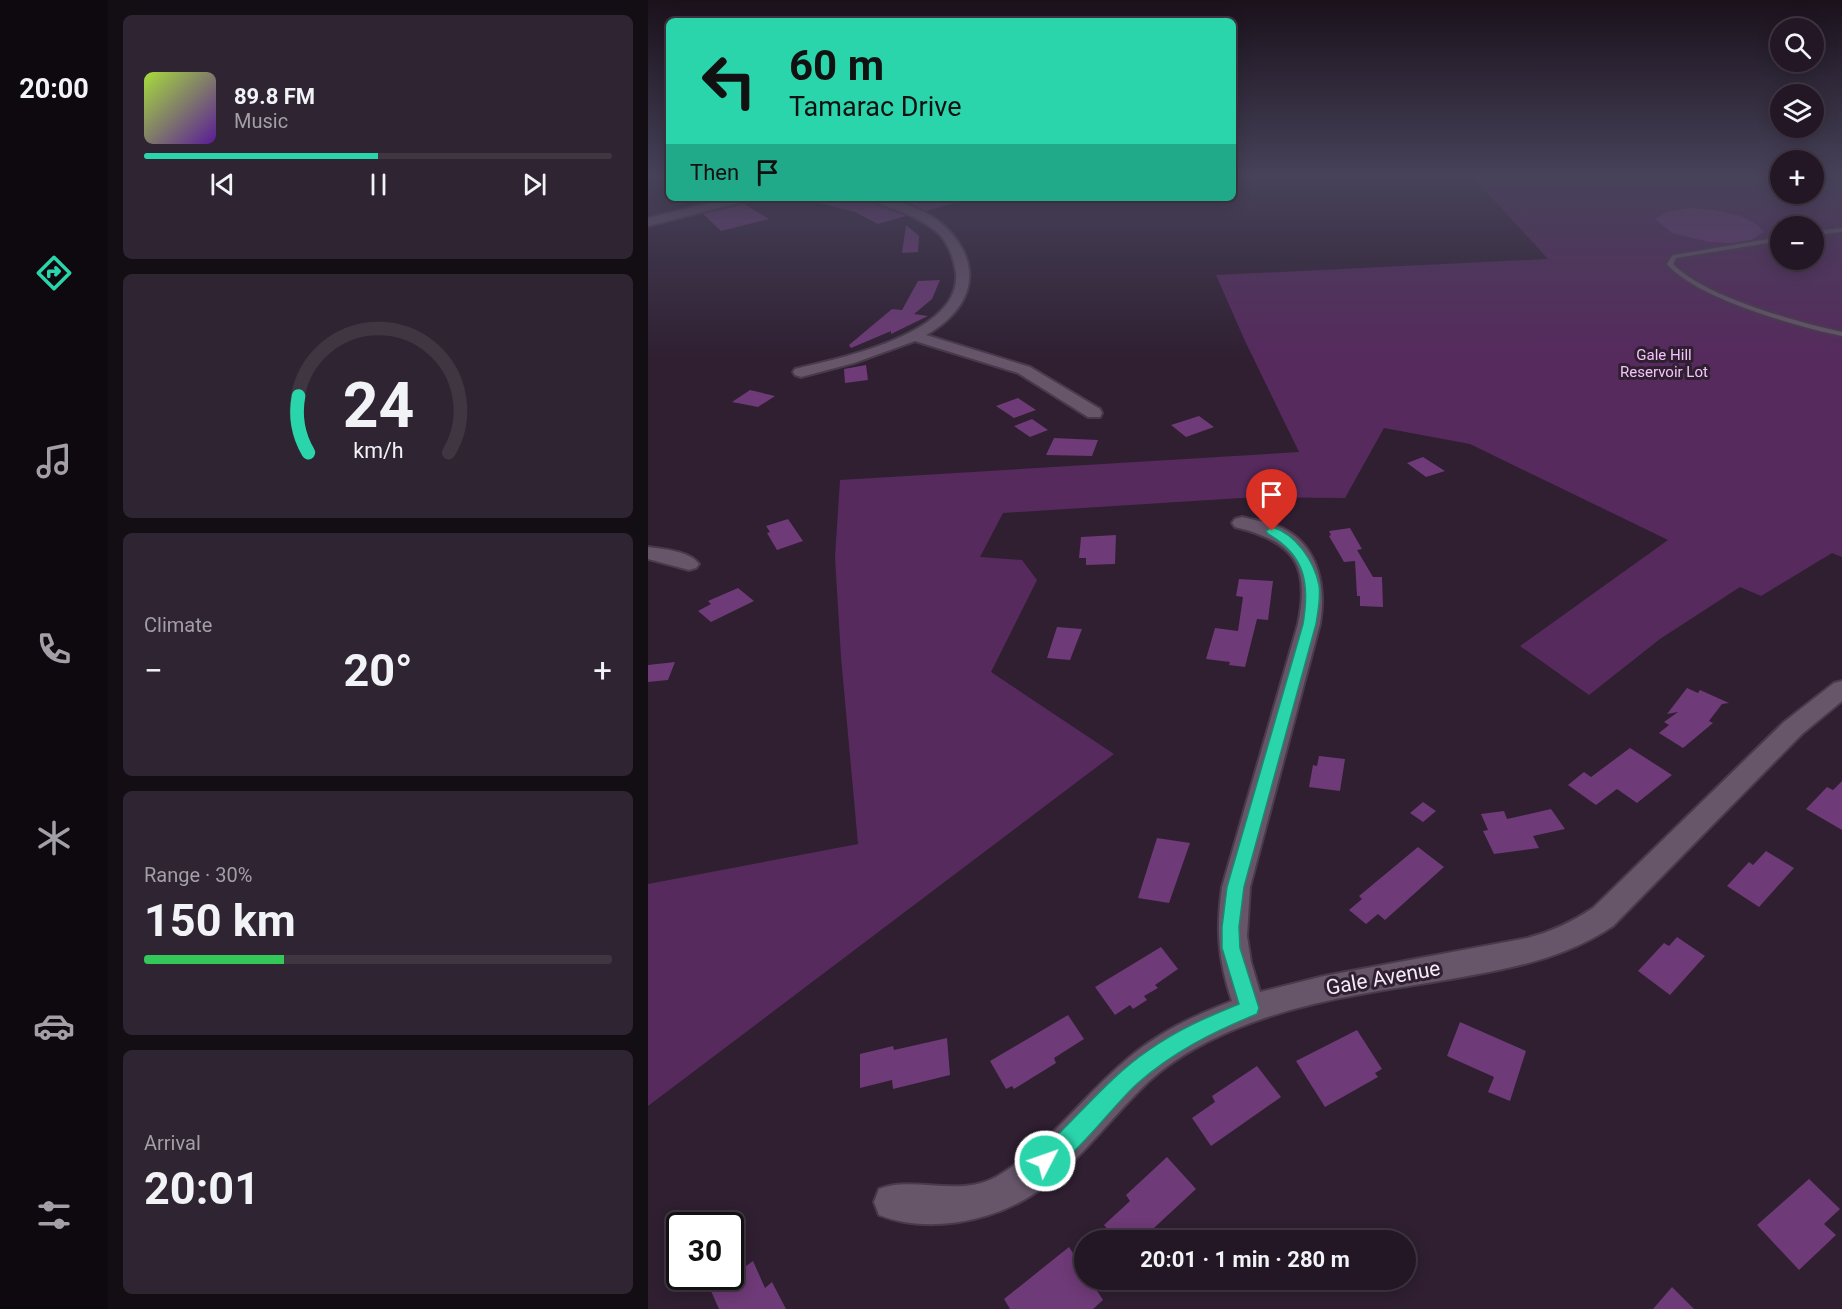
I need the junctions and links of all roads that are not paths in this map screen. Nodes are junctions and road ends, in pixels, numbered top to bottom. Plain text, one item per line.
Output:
1 (948, 236) edge
2 (1770, 241) edge
3 (1842, 334) edge
4 (915, 336) junction
5 (801, 372) dead end
6 (1094, 413) dead end
7 (1242, 523) dead end
8 (648, 553) edge
9 (689, 564) dead end
10 (1842, 689) edge
11 (1250, 1008) junction
12 (892, 1202) dead end

1 - 4 street
2 - 3 lane
4 - 5 street
4 - 6 street
7 - 11 street
8 - 9 street
10 - 11 street, Gale Avenue
11 - 12 street, Gale Avenue

